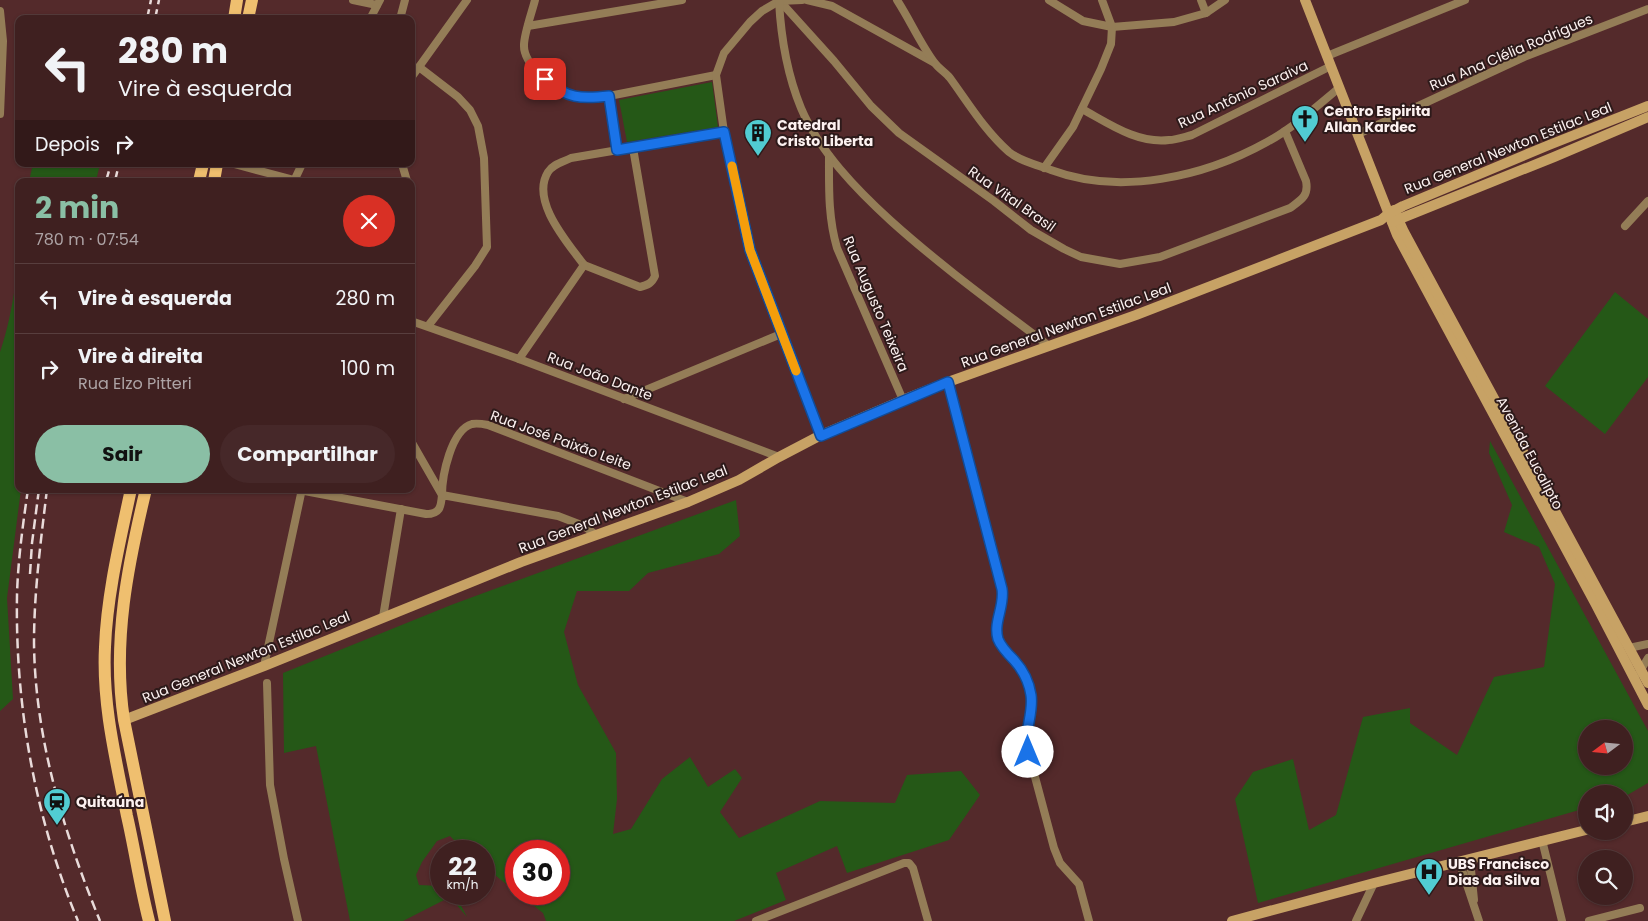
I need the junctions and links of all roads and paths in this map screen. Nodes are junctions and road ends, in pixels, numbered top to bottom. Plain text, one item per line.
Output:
1 (238, 0) edge
2 (252, 0) edge
3 (353, 0) edge
4 (404, 0) edge
5 (467, 0) edge
6 (536, 0) edge
7 (682, 0) edge
8 (779, 0) edge
9 (802, 0) edge
10 (807, 0) edge
11 (1049, 0) edge
12 (1102, 0) edge
13 (1201, 0) edge
14 (1225, 0) edge
15 (1305, 0) edge
16 (1465, 0) edge
17 (901, 1) edge
18 (378, 2) edge
19 (1648, 9) edge
20 (0, 10) edge
21 (1206, 13) junction
22 (235, 15) edge
23 (249, 15) edge
24 (372, 15) edge
25 (401, 15) edge
26 (528, 26) junction
27 (1112, 27) junction
28 (1329, 61) junction
29 (935, 63) junction
30 (419, 67) junction
31 (415, 72) edge
32 (716, 75) junction
33 (1339, 88) junction
34 (609, 96) junction
35 (1648, 106) edge
36 (1082, 109) junction
37 (0, 114) edge
38 (1648, 118) edge
39 (1285, 131) junction
40 (724, 132) junction
41 (1358, 134) junction
42 (633, 148) junction
43 (617, 150) junction
44 (829, 156) junction
45 (245, 167) edge
46 (1044, 168) junction
47 (284, 178) edge
48 (1648, 201) edge
49 (1391, 217) junction
50 (1625, 226) dead end
51 (584, 265) junction
52 (415, 322) edge
53 (428, 326) junction
54 (782, 334) junction
55 (1048, 346) junction
56 (519, 359) junction
57 (948, 382) junction
58 (624, 399) junction
59 (903, 400) junction
60 (821, 436) junction
61 (415, 448) edge
62 (779, 457) junction
63 (130, 493) edge
64 (145, 493) edge
65 (298, 493) edge
66 (320, 493) edge
67 (442, 495) junction
68 (688, 502) junction
69 (401, 508) junction
70 (596, 535) junction
71 (383, 617) junction
72 (1648, 644) edge
73 (1629, 648) junction
74 (1648, 658) edge
75 (264, 666) junction
76 (1641, 670) junction
77 (1634, 679) junction
78 (267, 683) dead end
79 (1648, 683) edge
80 (1648, 705) edge
81 (124, 720) junction
82 (1648, 812) edge
83 (1648, 816) edge
84 (1633, 819) edge
85 (1633, 820) edge
86 (1578, 832) edge
87 (1542, 840) junction
88 (1464, 860) junction
89 (1374, 882) junction
90 (1359, 887) junction
91 (1366, 901) junction
92 (1640, 908) dead end
93 (1476, 919) edge
94 (149, 921) edge
95 (165, 921) edge
96 (298, 921) edge
97 (756, 921) edge
98 (928, 921) edge
99 (1089, 921) edge
100 (1232, 921) edge
101 (1356, 921) edge
102 (1562, 921) edge
103 (1590, 921) edge

1 - 22 main road
2 - 23 main road
3 - 18 street
4 - 25 street
5 - 30 street
6 - 26 street
7 - 26 street
8 - 9 street
8 - 32 street
8 - 39 street, Rua Vital Brasil
8 - 44 street
10 - 29 street
11 - 27 street
12 - 27 street
13 - 21 street
14 - 21 street
15 - 28 street
16 - 28 street, Rua Antônio Saraiva
17 - 29 street
18 - 24 street
19 - 41 street, Rua Ana Clélia Rodrigues
20 - 37 street
21 - 27 street
26 - 34 street
27 - 36 street
28 - 33 street
28 - 36 street, Rua Antônio Saraiva
29 - 46 street
30 - 31 street
30 - 53 street
32 - 34 street
32 - 40 street
33 - 39 street
33 - 41 street
34 - 43 street
35 - 49 street, Rua General Newton Estilac Leal
36 - 46 street
38 - 49 street, Rua General Newton Estilac Leal
39 - 46 street
40 - 42 street
40 - 54 street
41 - 49 street
42 - 43 street
42 - 51 street
43 - 51 street
44 - 55 street
44 - 59 street, Rua Augusto Teixeira
45 - 47 street
48 - 50 street
49 - 55 street, Rua General Newton Estilac Leal
49 - 73 street, Avenida Eucalipto
49 - 77 street, Avenida Eucalipto
51 - 56 street
52 - 53 street, Rua João Dante
53 - 56 street, Rua João Dante
54 - 58 street
54 - 60 street
55 - 57 street, Rua General Newton Estilac Leal
56 - 58 street, Rua João Dante
57 - 59 street, Rua General Newton Estilac Leal
57 - 99 street
58 - 62 street, Rua João Dante
59 - 60 street, Rua General Newton Estilac Leal
60 - 62 street, Rua General Newton Estilac Leal
61 - 67 street
62 - 68 street, Rua General Newton Estilac Leal
63 - 94 main road
64 - 81 main road
65 - 75 street
66 - 69 street
67 - 68 street, Rua José Paixão Leite
67 - 69 street
67 - 70 street
68 - 70 street, Rua General Newton Estilac Leal
69 - 71 street
70 - 71 street, Rua General Newton Estilac Leal
71 - 75 street, Rua General Newton Estilac Leal
72 - 73 street
73 - 76 street, Avenida Eucalipto
74 - 76 street
75 - 81 street, Rua General Newton Estilac Leal
76 - 77 street
76 - 79 street, Avenida Eucalipto
77 - 80 street, Avenida Eucalipto
78 - 96 street
81 - 95 main road
82 - 84 street
83 - 85 street
86 - 87 street
87 - 88 street
87 - 102 street
88 - 89 street
88 - 93 street
89 - 90 street
89 - 91 street
90 - 91 street
90 - 100 street
91 - 101 street
92 - 103 street
97 - 98 street

